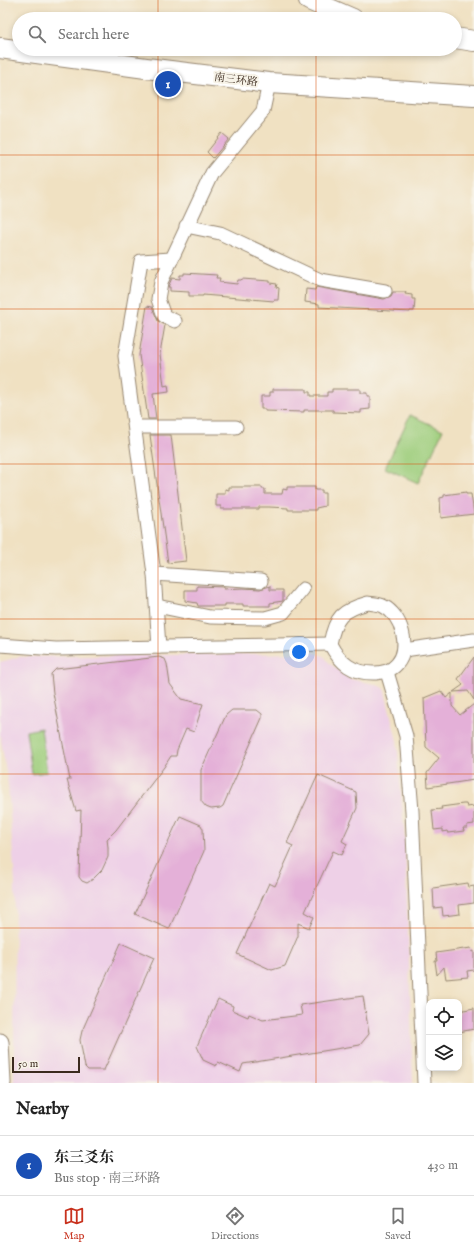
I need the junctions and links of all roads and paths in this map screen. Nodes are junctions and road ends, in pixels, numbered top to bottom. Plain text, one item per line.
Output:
1 (309, 0) edge
2 (337, 12) edge
3 (462, 39) edge
4 (474, 41) edge
5 (0, 48) edge
6 (12, 50) edge
7 (58, 56) edge
8 (269, 83) junction
9 (474, 96) edge
10 (186, 226) junction
11 (171, 259) junction
12 (385, 291) dead end
13 (175, 322) dead end
14 (135, 427) junction
15 (236, 427) dead end
16 (154, 574) junction
17 (262, 581) dead end
18 (303, 589) dead end
19 (157, 606) junction
20 (474, 640) edge
21 (330, 644) junction
22 (0, 645) edge
23 (159, 647) junction
24 (404, 650) junction
25 (387, 672) junction
26 (0, 1042) edge
27 (2, 1083) edge
28 (424, 1083) edge

1 - 2 highway
3 - 4 highway
5 - 6 highway, 南三环路
7 - 8 highway, 南三环路
8 - 9 highway, 南三环路
8 - 10 street
10 - 11 street
10 - 12 street
11 - 13 street
11 - 14 street
14 - 15 street
14 - 16 street
16 - 17 street
16 - 19 street
18 - 19 street
19 - 23 street
20 - 24 street
21 - 23 street
21 - 24 street
21 - 25 street
22 - 23 street
24 - 25 street
25 - 28 street
26 - 27 main road

